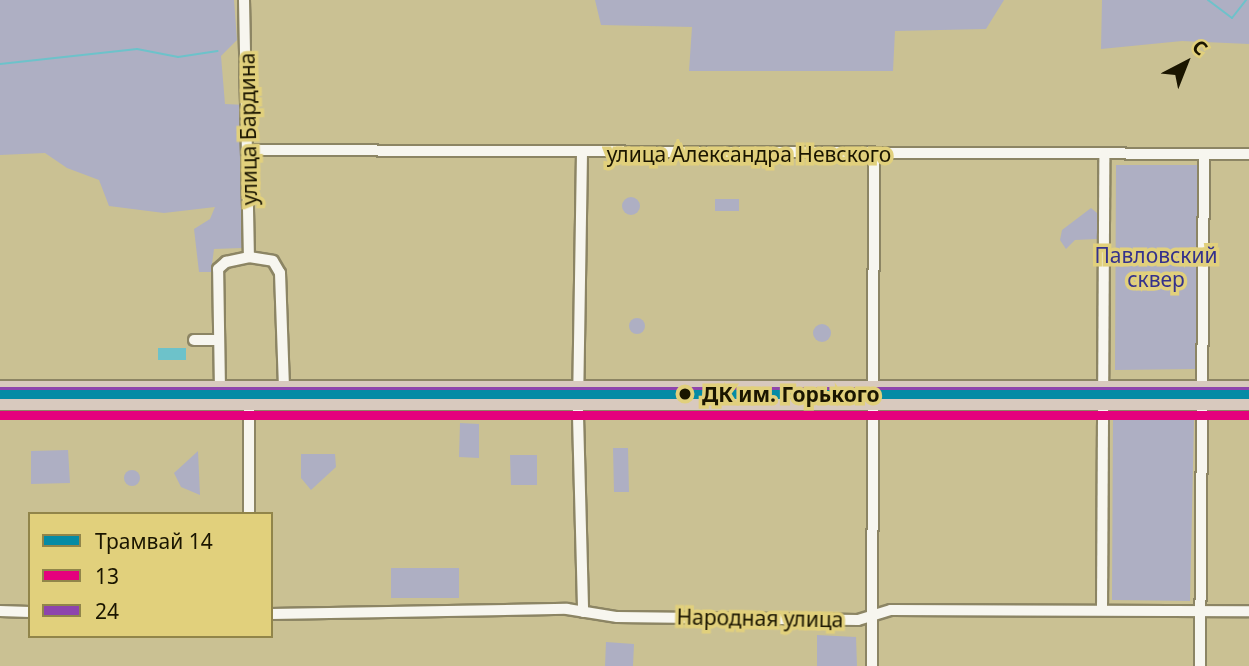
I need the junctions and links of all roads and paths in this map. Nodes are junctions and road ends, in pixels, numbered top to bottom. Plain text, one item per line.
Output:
1 (244, 0) edge
2 (250, 150) junction
3 (582, 153) junction
4 (1104, 153) junction
5 (1204, 153) junction
6 (1249, 154) edge
7 (874, 155) junction
8 (249, 257) junction
9 (194, 340) dead end
10 (218, 340) junction
11 (0, 388) edge
12 (1249, 388) edge
13 (284, 389) junction
14 (220, 390) junction
15 (873, 395) junction
16 (1105, 395) junction
17 (1203, 395) junction
18 (580, 396) junction
19 (249, 397) junction
20 (0, 403) edge
21 (1249, 403) edge
22 (249, 512) edge
23 (1102, 610) junction
24 (0, 611) edge
25 (1200, 611) junction
26 (1249, 611) edge
27 (28, 612) edge
28 (583, 612) junction
29 (273, 614) edge
30 (873, 615) junction
31 (872, 666) edge
32 (1200, 666) edge

1 - 2 street, улица Бардина
2 - 3 street, улица Александра Невского
2 - 8 street, улица Бардина
3 - 7 street, улица Александра Невского
3 - 18 street
4 - 5 street, улица Александра Невского
4 - 7 street, улица Александра Невского
4 - 16 street
5 - 6 street, улица Александра Невского
5 - 17 street
7 - 15 street
8 - 10 street
8 - 13 street
9 - 10 street
10 - 14 street
11 - 14 highway
12 - 17 highway
13 - 18 highway
13 - 19 highway
14 - 19 highway
15 - 16 highway
15 - 18 highway
15 - 30 street
16 - 17 highway
16 - 23 street
17 - 21 highway
17 - 25 street
18 - 19 highway
18 - 28 street
19 - 20 highway
19 - 22 street
23 - 25 street, Народная улица
23 - 30 street, Народная улица
24 - 27 street
25 - 26 street, Народная улица
25 - 32 street
28 - 29 street, Народная улица
28 - 30 street, Народная улица
30 - 31 street

